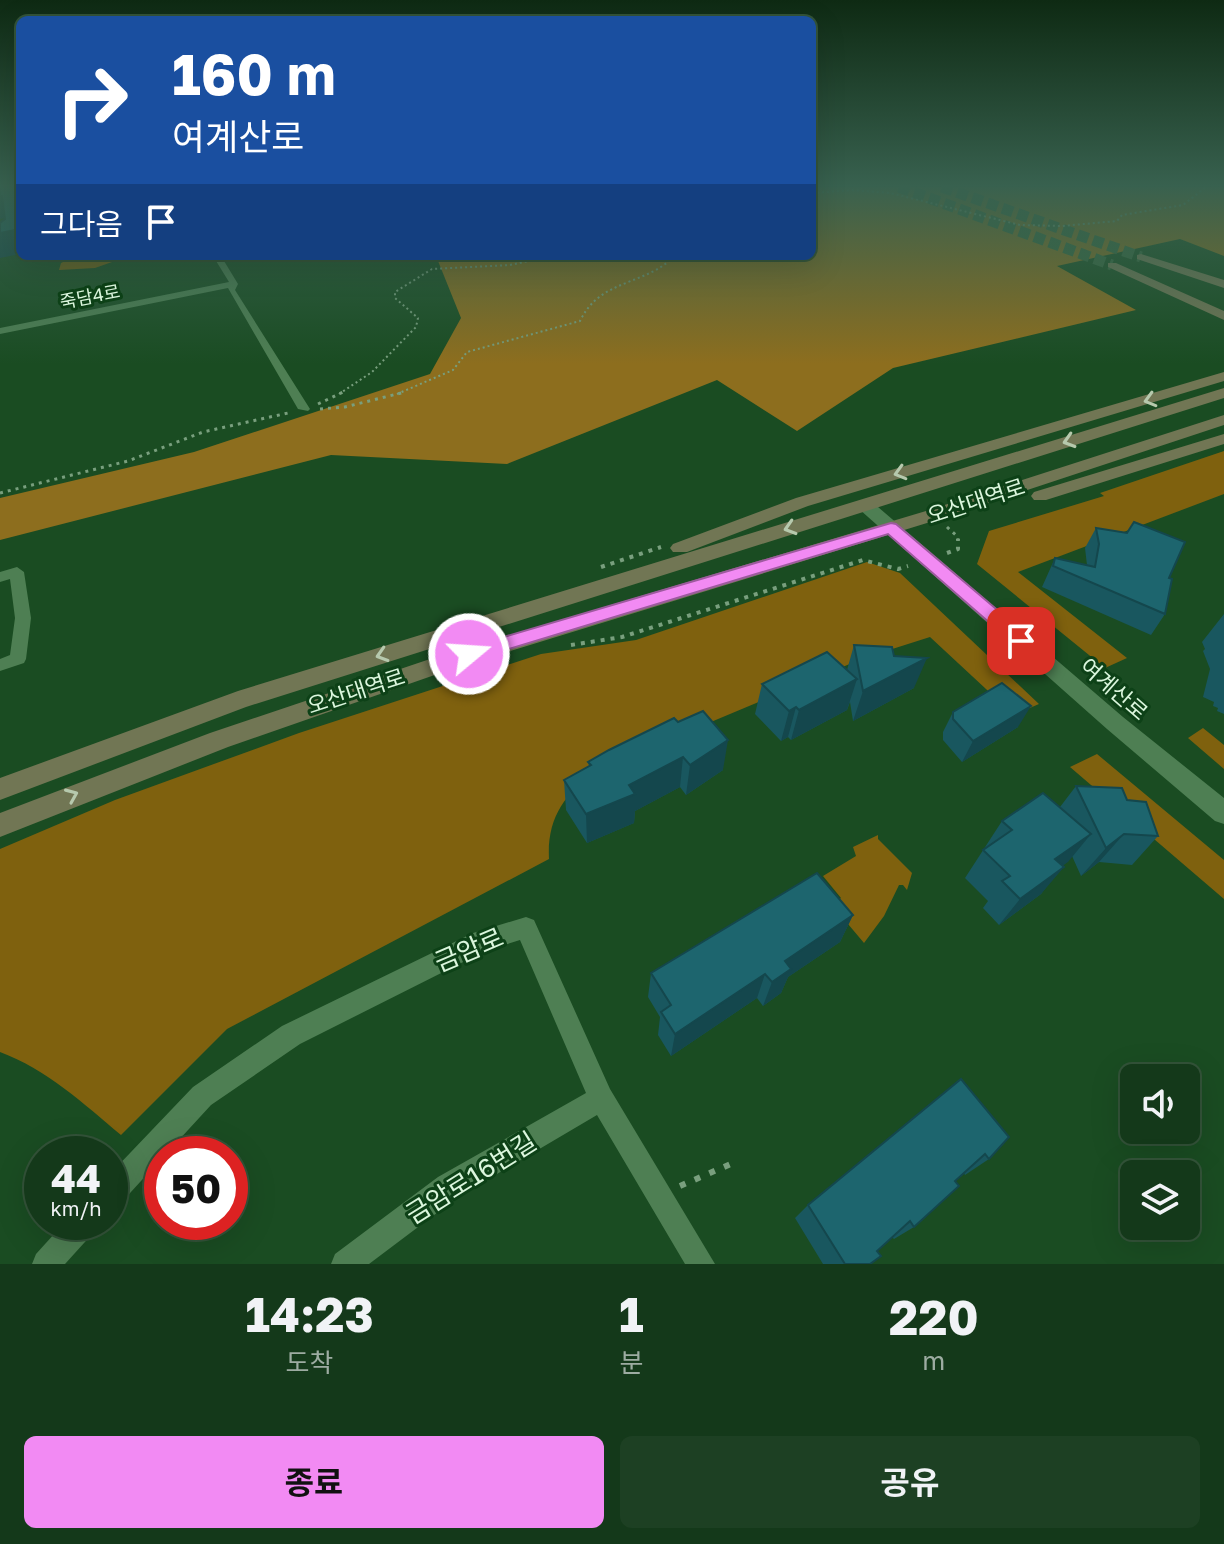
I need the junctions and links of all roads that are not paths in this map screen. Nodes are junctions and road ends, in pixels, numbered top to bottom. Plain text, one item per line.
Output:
1 (1141, 257) tunnel mouth
2 (219, 260) edge
3 (1224, 282) edge
4 (234, 284) junction
5 (1224, 306) edge
6 (1224, 316) edge
7 (0, 331) edge
8 (1224, 376) edge
9 (1224, 393) edge
10 (304, 409) road end
11 (1224, 420) edge
12 (1224, 439) edge
13 (865, 505) junction
14 (932, 515) junction
15 (891, 528) junction
16 (0, 577) edge
17 (507, 616) junction
18 (0, 665) edge
19 (0, 789) edge
20 (1224, 813) edge
21 (0, 825) edge
22 (601, 1098) junction
23 (128, 1175) edge
24 (68, 1240) edge
25 (46, 1264) edge
26 (345, 1264) edge
27 (701, 1264) edge

1 - 3 main road
2 - 4 street
4 - 7 street, 죽담4로
4 - 10 street
5 - 6 main road
8 -> 17 main road
9 -> 13 main road, 오산대역로
11 - 14 main road, 오산대역로
12 - 14 main road
13 - 15 street, 여계산로
13 -> 17 main road, 오산대역로
14 - 15 main road, 오산대역로
15 - 20 street, 여계산로
21 -> 15 main road, 오산대역로
16 - 18 street
17 -> 19 main road, 오산대역로
22 - 23 street, 금암로
22 - 26 street, 금암로16번길
22 - 27 street, 금암로
24 - 25 street

